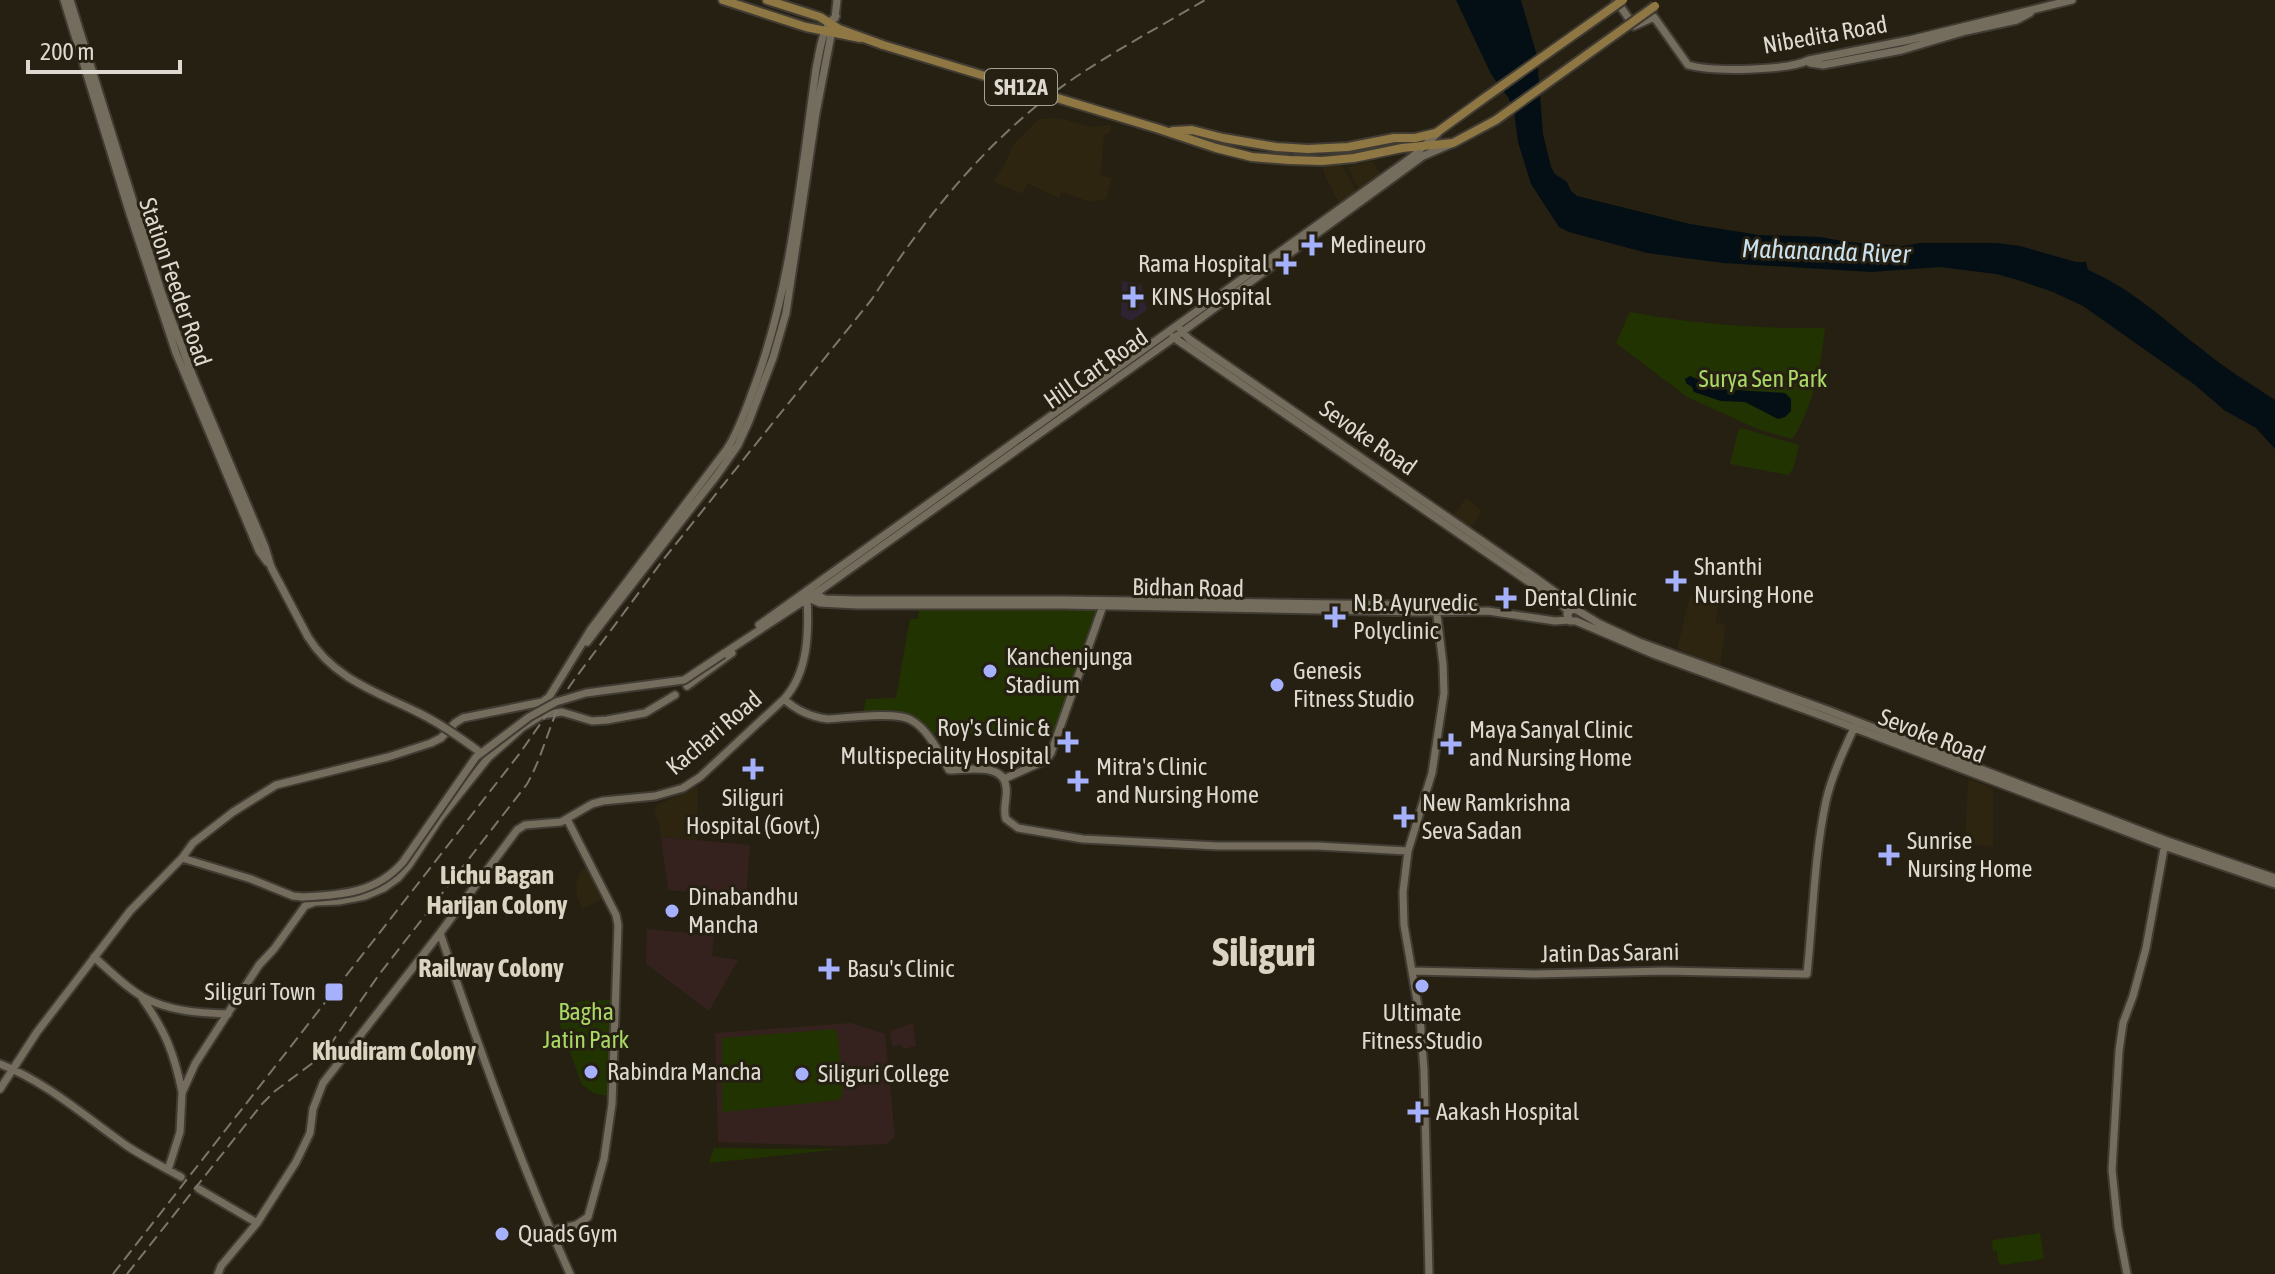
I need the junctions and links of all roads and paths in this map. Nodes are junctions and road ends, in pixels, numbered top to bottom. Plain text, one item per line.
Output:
1 (67, 0) edge
2 (723, 0) edge
3 (767, 0) edge
4 (837, 0) edge
5 (1616, 0) edge
6 (1623, 0) edge
7 (2072, 0) edge
8 (1659, 3) edge
9 (831, 25) junction
10 (1164, 130) junction
11 (1441, 131) junction
12 (1415, 138) junction
13 (1424, 150) junction
14 (1180, 329) junction
15 (1172, 335) junction
16 (1256, 389) junction
17 (808, 594) junction
18 (1104, 604) junction
19 (1436, 609) junction
20 (1572, 615) junction
21 (756, 629) junction
22 (687, 686) dead end
23 (675, 695) dead end
24 (784, 699) junction
25 (539, 702) junction
26 (546, 713) junction
27 (1856, 725) junction
28 (481, 753) junction
29 (1004, 779) junction
30 (567, 819) junction
31 (2165, 843) junction
32 (1408, 851) junction
33 (182, 858) junction
34 (2275, 881) edge
35 (440, 933) junction
36 (94, 957) junction
37 (1413, 971) junction
38 (141, 996) junction
39 (228, 1014) junction
40 (0, 1064) edge
41 (13, 1069) junction
42 (0, 1089) edge
43 (182, 1093) junction
44 (168, 1170) junction
45 (181, 1177) dead end
46 (199, 1189) dead end
47 (257, 1223) junction
48 (547, 1225) junction
49 (558, 1229) junction
50 (554, 1240) junction
51 (218, 1274) edge
52 (570, 1274) edge
53 (1429, 1274) edge
54 (2127, 1274) edge

1 - 28 street, Station Feeder Road, bridge
2 - 9 main road, SH12A
3 - 9 main road, SH12A
4 - 9 street
5 - 7 street, Nibedita Road
6 - 11 main road, Hill Cart Road / SH12A, bridge
8 - 13 main road, SH12A, bridge
9 - 10 main road, SH12A, bridge
9 - 25 street
10 - 12 main road, SH12A
10 - 13 main road, SH12A
11 - 12 main road, SH12A
11 - 13 street, Hill Cart Road
12 - 13 main road
13 - 14 street, Hill Cart Road
14 - 15 street, Hill Cart Road
14 - 16 street, Sevoke Road
15 - 16 street, Sevoke Road
15 - 17 street, Hill Cart Road
16 - 20 street, Sevoke Road
17 - 18 street, Bidhan Road
17 - 21 street, Hill Cart Road
17 - 24 street, Kachari Road
18 - 19 street, Bidhan Road
18 - 29 street
19 - 20 street, Bidhan Road
19 - 32 street
20 - 27 street, Sevoke Road
21 - 22 street
21 - 28 street, bridge
23 - 26 street
24 - 29 street
24 - 30 street, Kachari Road
25 - 26 street
25 - 33 street
26 - 39 street
27 - 31 street, Sevoke Road
27 - 37 street, Jatin Das Sarani
28 - 33 street, bridge
29 - 32 street
30 - 35 street, Kachari Road
30 - 49 street
31 - 34 street, Sevoke Road
31 - 54 street
32 - 37 street
33 - 36 street
35 - 47 street, Kachari Road
35 - 48 street
36 - 38 street
36 - 41 street
37 - 53 street
38 - 39 street
38 - 43 street
39 - 43 street
40 - 41 street
41 - 42 street
41 - 44 street
43 - 44 street
44 - 45 street
46 - 47 street
47 - 51 street, Kachari Road
48 - 49 street
48 - 50 street
49 - 50 street
50 - 52 street

